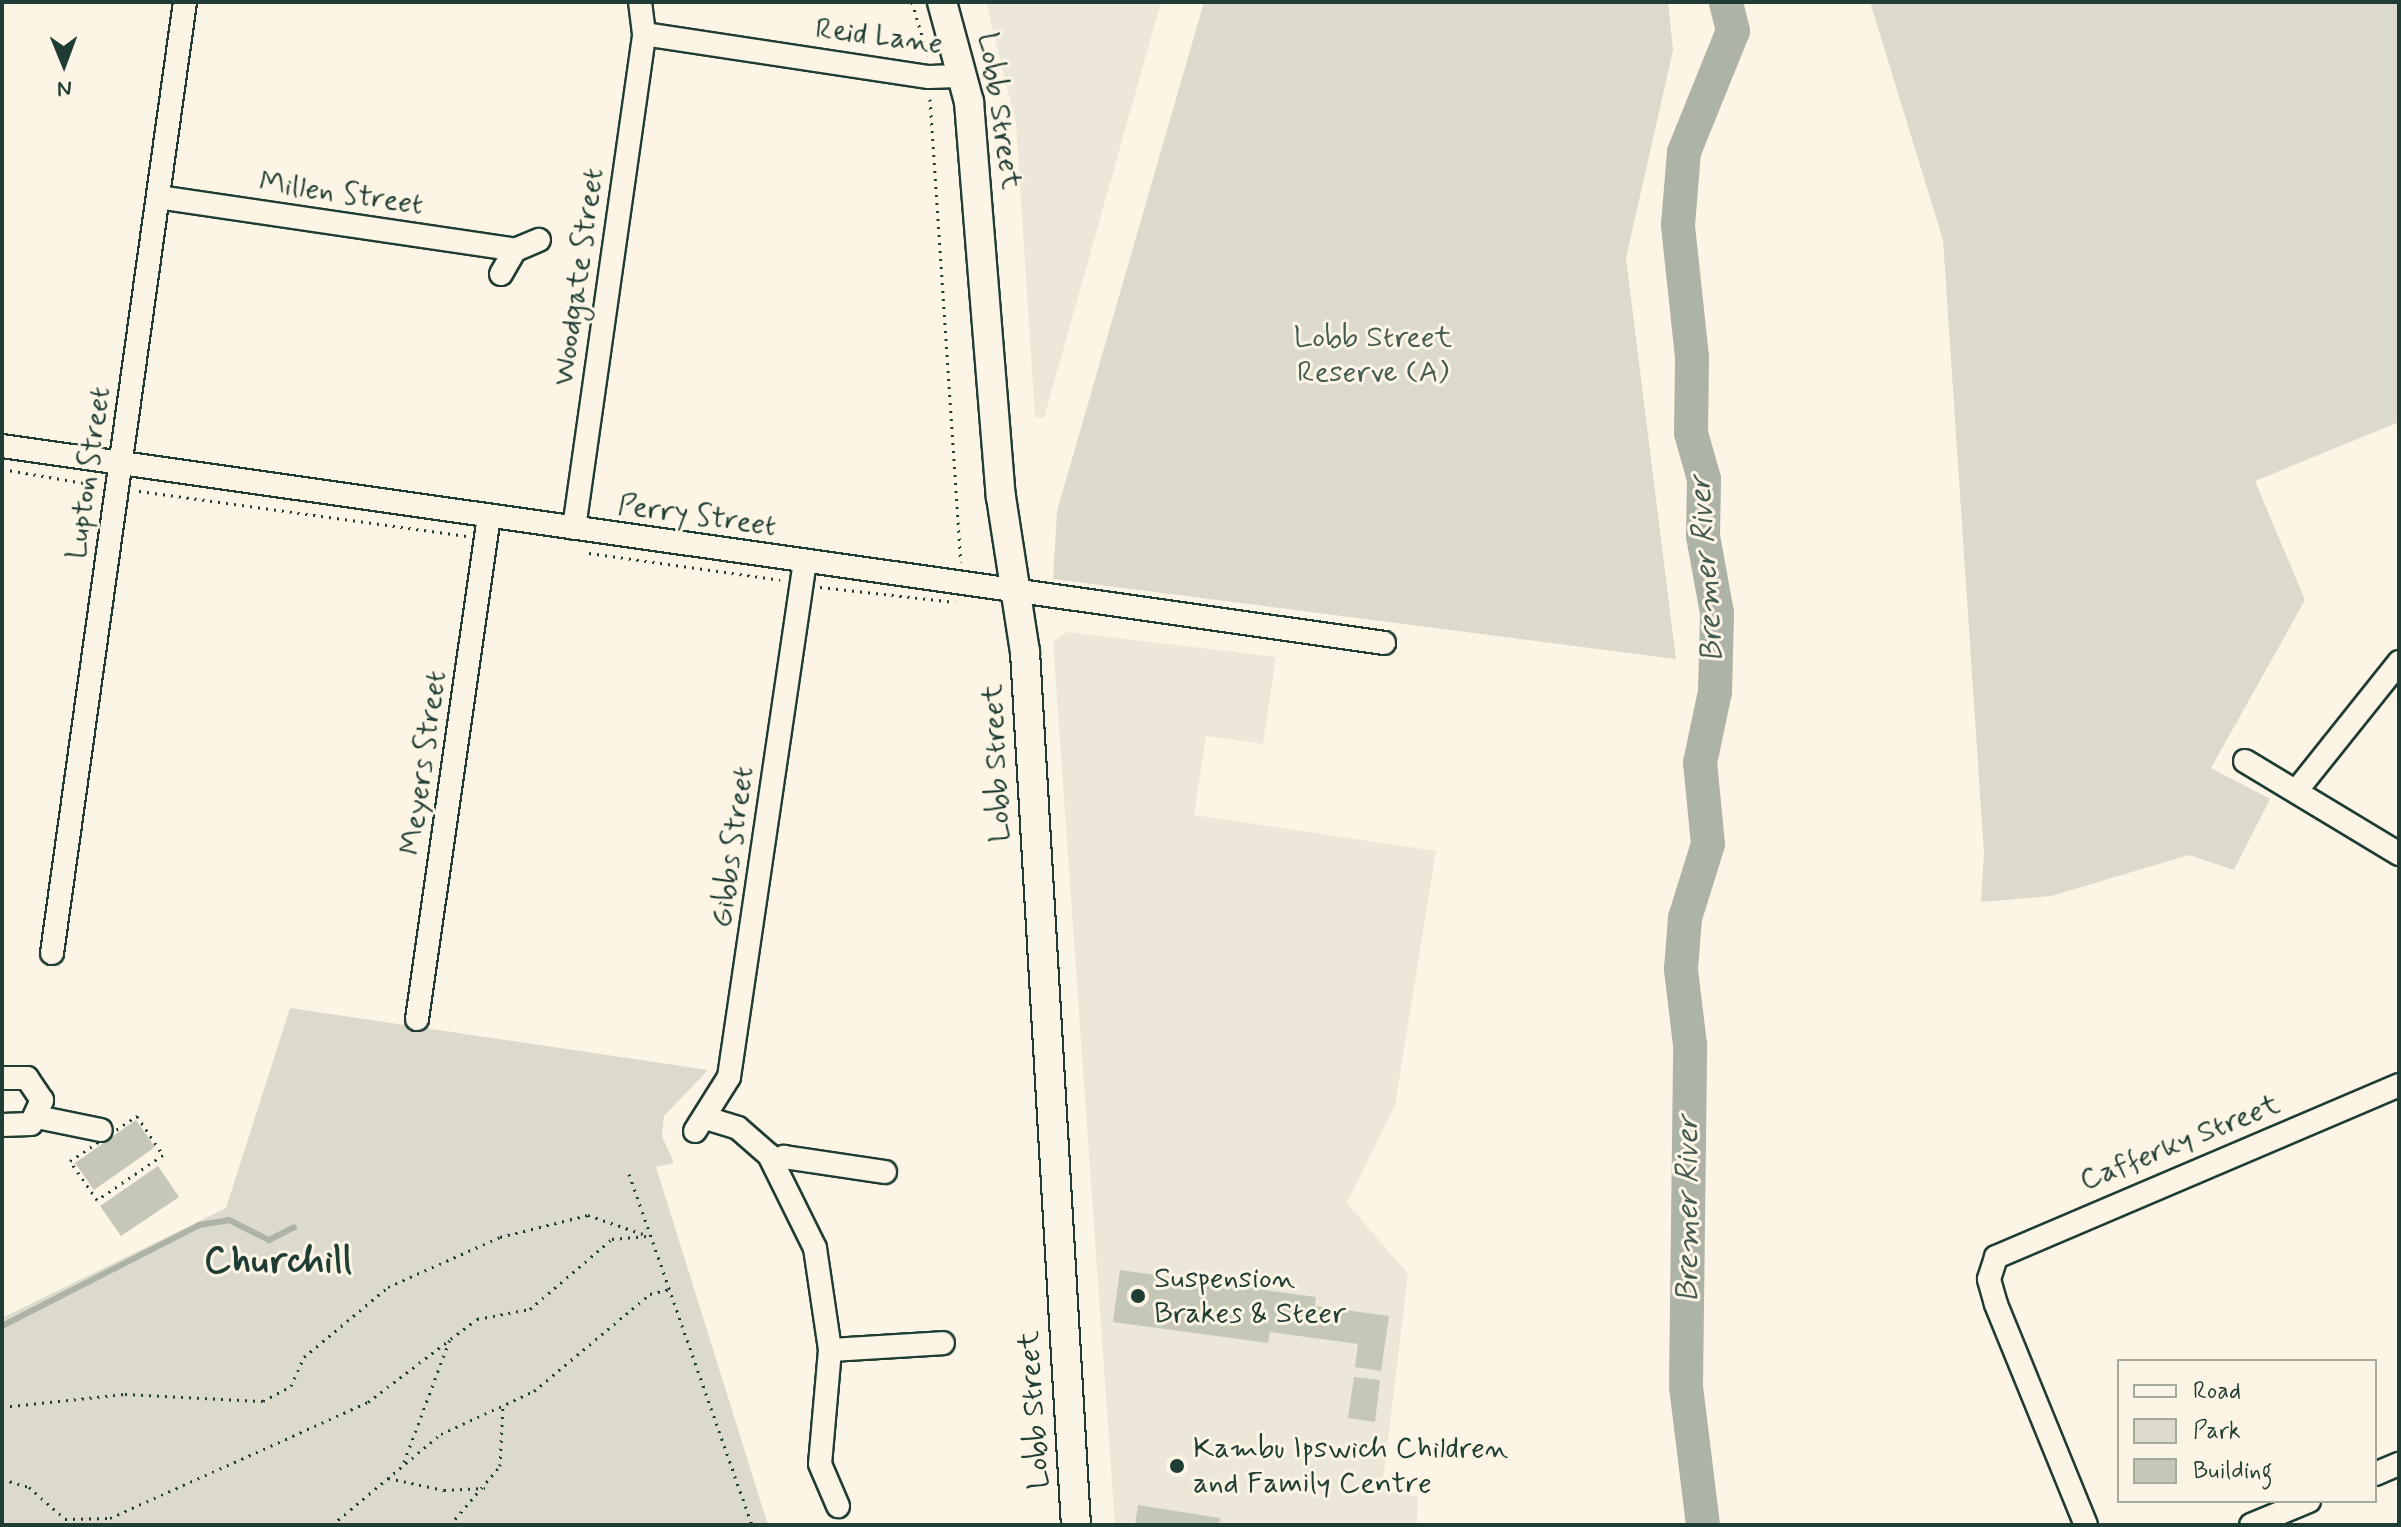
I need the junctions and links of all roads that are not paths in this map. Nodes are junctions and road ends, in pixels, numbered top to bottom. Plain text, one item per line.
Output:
1 (185, 2) edge
2 (640, 2) edge
3 (942, 2) edge
4 (644, 34) junction
5 (964, 76) junction
6 (158, 197) junction
7 (539, 240) dead end
8 (515, 250) junction
9 (501, 274) dead end
10 (2, 446) edge
11 (120, 464) junction
12 (489, 516) junction
13 (574, 528) junction
14 (805, 561) junction
15 (1012, 590) junction
16 (1384, 643) dead end
17 (2399, 662) edge
18 (2245, 761) dead end
19 (2297, 790) junction
20 (2399, 854) edge
21 (52, 953) dead end
22 (417, 1019) dead end
23 (2, 1078) edge
24 (2399, 1085) edge
25 (37, 1117) junction
26 (2, 1126) edge
27 (101, 1130) dead end
28 (773, 1161) junction
29 (885, 1172) dead end
30 (943, 1343) dead end
31 (830, 1350) junction
32 (2399, 1464) edge
33 (2377, 1473) edge
34 (2304, 1503) edge
35 (838, 1506) dead end
36 (1076, 1525) edge
37 (2086, 1525) edge
38 (2251, 1525) edge

1 - 6 street, Lupton Street
2 - 4 street, Woodgate Street
3 - 5 main road, Lobb Street
4 - 5 street, Reid Lane
4 - 13 street, Woodgate Street
5 - 15 main road, Lobb Street
6 - 8 street, Millen Street
6 - 11 street, Lupton Street
7 - 8 street
8 - 9 street
10 - 11 street, Perry Street
11 - 12 street, Perry Street
11 - 21 street, Lupton Street
12 - 13 street, Perry Street
12 - 22 street, Meyers Street
13 - 14 street, Perry Street
14 - 15 street, Perry Street
14 - 28 street, Gibbs Street
15 - 16 street, Perry Street
15 - 36 main road, Lobb Street
17 - 19 street
18 - 19 street
19 - 20 street
23 - 25 street
24 - 37 street, Cafferky Street
25 - 26 street
25 - 27 street
28 - 29 street
28 - 31 street
30 - 31 street
31 - 35 street
32 - 33 street
34 - 38 street

